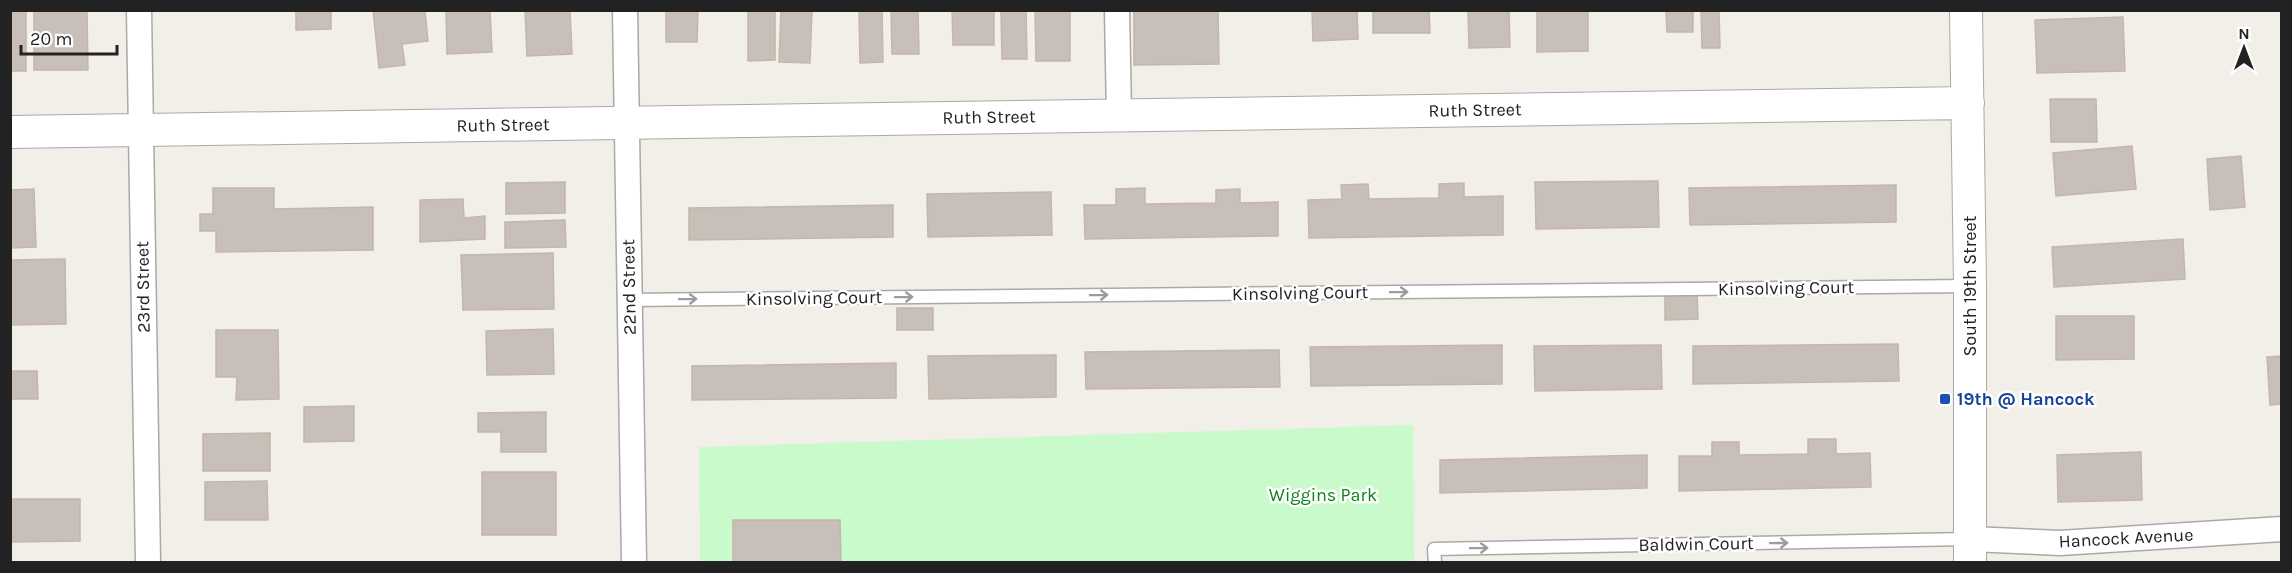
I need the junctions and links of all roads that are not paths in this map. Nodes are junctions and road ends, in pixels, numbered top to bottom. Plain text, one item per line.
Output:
1 (139, 10) edge
2 (625, 10) edge
3 (1117, 10) edge
4 (1966, 10) edge
5 (1968, 103) junction
6 (1119, 116) junction
7 (627, 123) junction
8 (141, 130) junction
9 (10, 132) edge
10 (1970, 286) junction
11 (629, 300) junction
12 (2282, 529) edge
13 (1971, 551) edge
14 (148, 562) edge
15 (634, 562) edge
16 (1435, 562) edge

1 - 8 street, 23rd Street
2 - 7 street, 22nd Street
3 - 6 street
4 - 5 street, South 19th Street
5 - 6 street, Ruth Street
5 - 10 street, South 19th Street
6 - 7 street, Ruth Street
7 - 8 street, Ruth Street
7 - 11 street, 22nd Street
8 - 9 street, Ruth Street
8 - 14 street, 23rd Street
11 -> 10 lane, Kinsolving Court
10 - 13 street, South 19th Street
11 - 15 street, 22nd Street
12 - 13 street, Hancock Avenue
16 -> 13 lane, Baldwin Court

